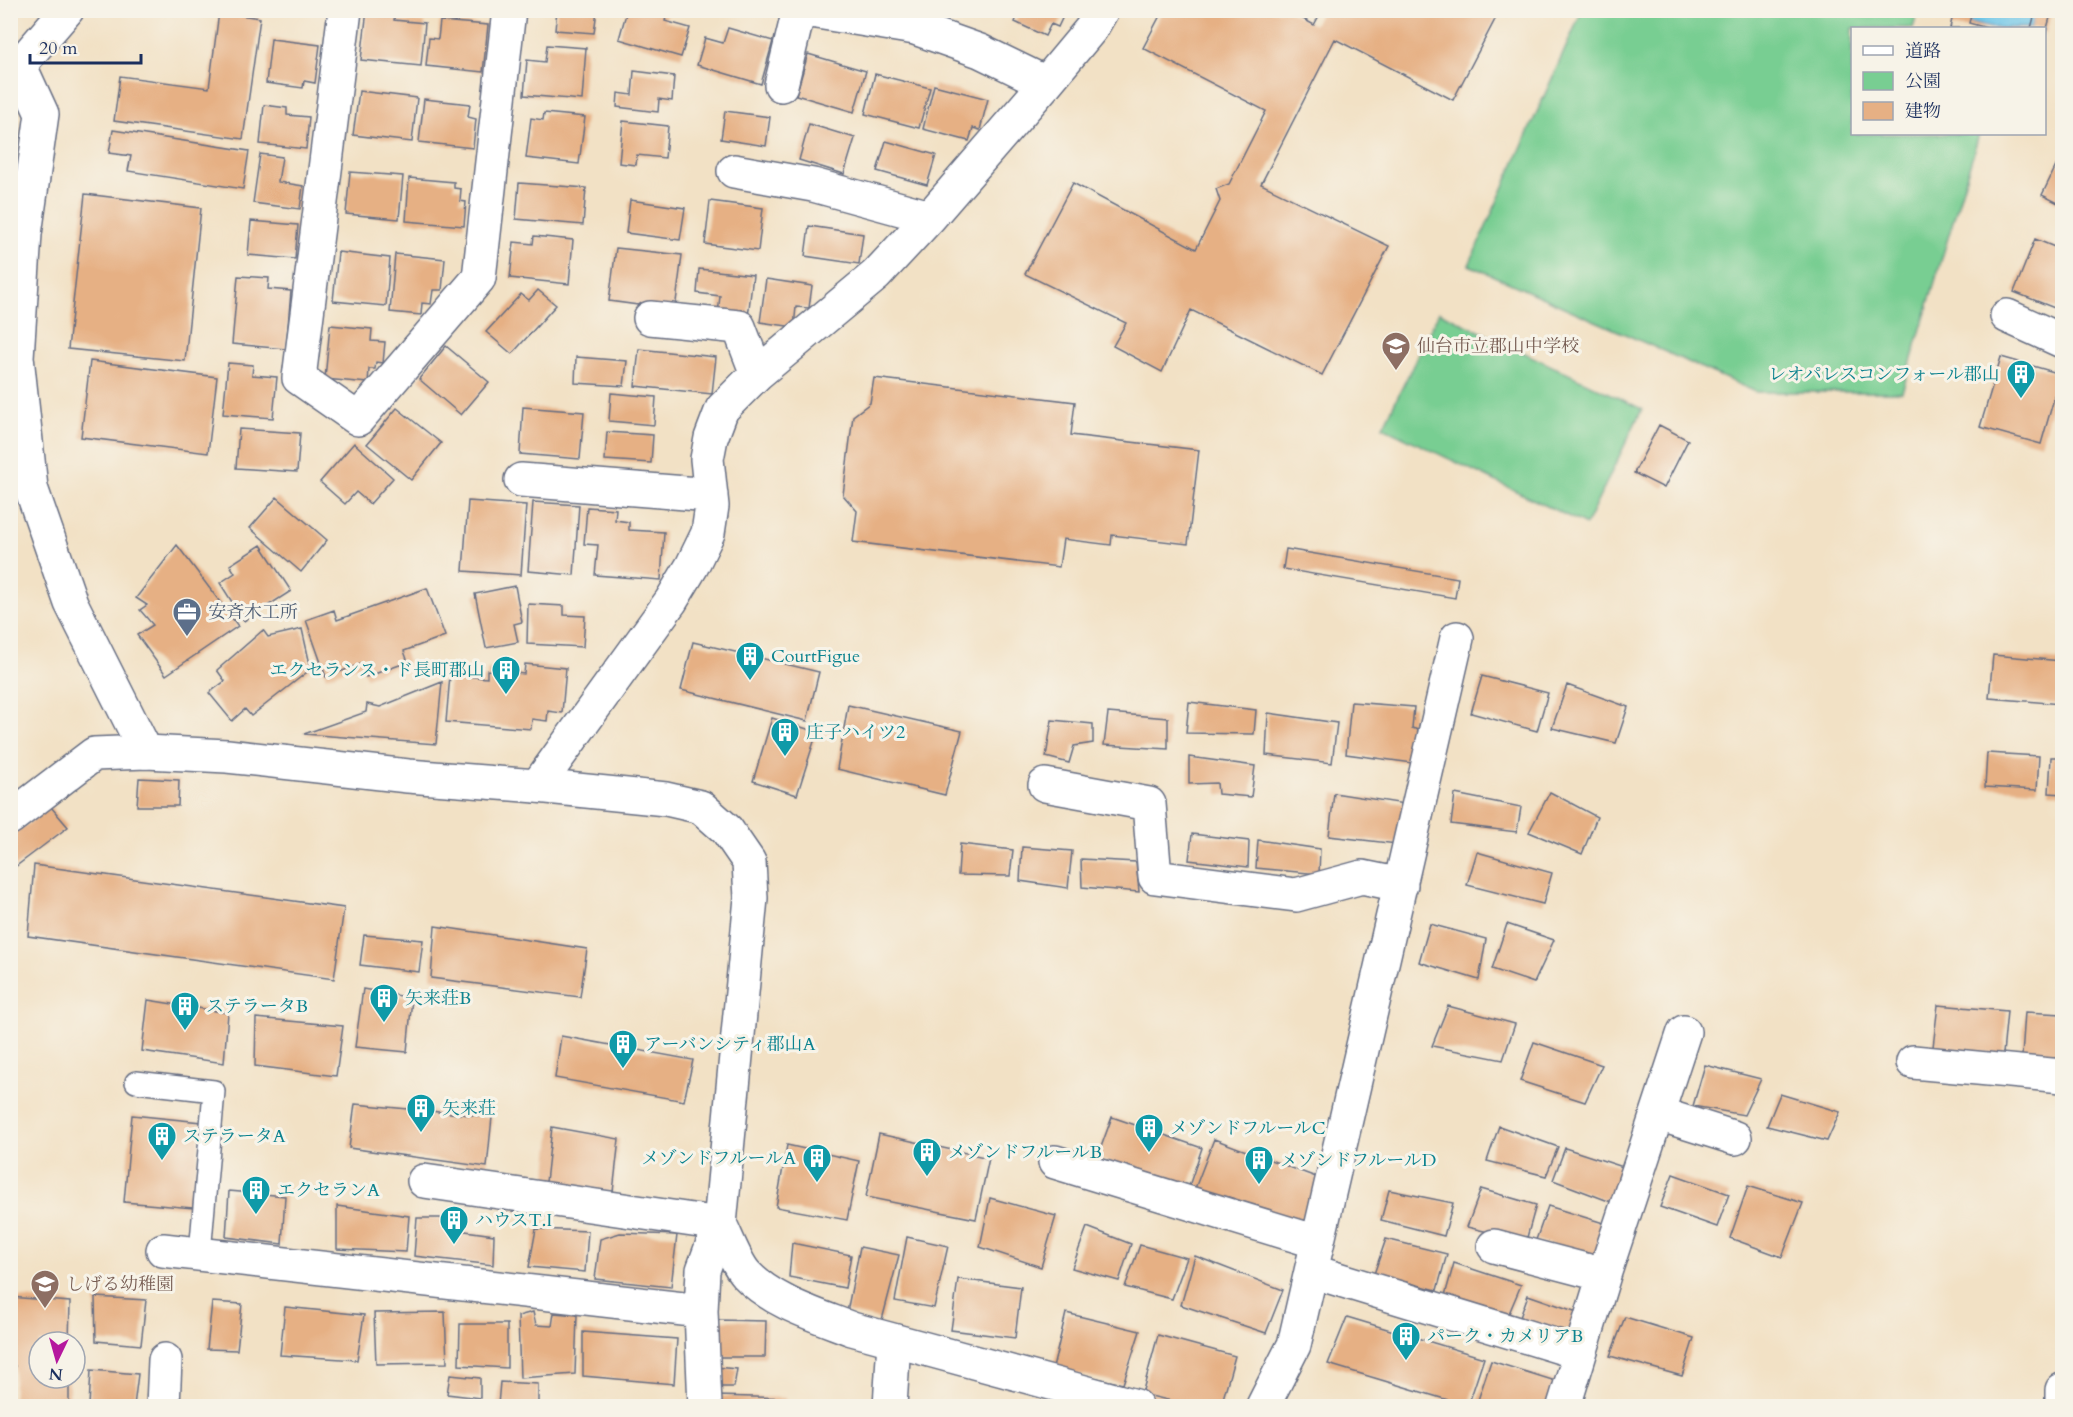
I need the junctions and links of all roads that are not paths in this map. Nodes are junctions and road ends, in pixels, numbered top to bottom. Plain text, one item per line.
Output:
1 (67, 10) edge
2 (345, 10) edge
3 (509, 10) edge
4 (799, 10) edge
5 (805, 10) edge
6 (1102, 10) edge
7 (15, 71) edge
8 (1046, 83) junction
9 (781, 86) dead end
10 (734, 171) dead end
11 (930, 217) junction
12 (2007, 316) dead end
13 (650, 318) dead end
14 (2062, 341) edge
15 (757, 374) junction
16 (521, 480) dead end
17 (711, 495) junction
18 (1457, 638) dead end
19 (146, 752) junction
20 (1045, 785) dead end
21 (537, 786) junction
22 (10, 818) edge
23 (1401, 885) junction
24 (1684, 1032) dead end
25 (1913, 1062) dead end
26 (2062, 1076) edge
27 (136, 1082) dead end
28 (1659, 1114) junction
29 (1735, 1138) dead end
30 (1055, 1162) dead end
31 (424, 1181) dead end
32 (720, 1224) junction
33 (1494, 1246) dead end
34 (163, 1250) dead end
35 (200, 1253) junction
36 (1314, 1256) junction
37 (1604, 1275) junction
38 (701, 1311) junction
39 (894, 1341) junction
40 (1580, 1353) junction
41 (165, 1360) dead end
42 (2062, 1390) edge
43 (162, 1407) edge
44 (705, 1407) edge
45 (890, 1407) edge
46 (1136, 1407) edge
47 (1263, 1407) edge
48 (1564, 1407) edge
49 (2061, 1407) edge

1 - 7 main road
2 - 3 main road
4 - 9 main road
5 - 8 main road
6 - 8 main road
7 - 19 main road
8 - 11 main road
10 - 11 main road
11 - 15 main road
12 - 14 main road
13 - 15 main road
15 - 17 main road
16 - 17 main road
17 - 21 main road
18 - 23 main road
19 - 21 main road
19 - 22 main road
20 - 23 main road
21 - 32 main road
23 - 36 main road
24 - 28 main road
25 - 26 main road
27 - 35 lane
28 - 29 main road
28 - 37 main road
30 - 36 main road
31 - 32 main road
32 - 38 main road
32 - 39 main road
33 - 37 main road
34 - 35 main road
35 - 38 main road
36 - 40 main road
36 - 47 main road
37 - 40 main road
38 - 44 main road
39 - 45 main road
39 - 46 main road
40 - 48 main road
41 - 43 main road
42 - 49 main road

